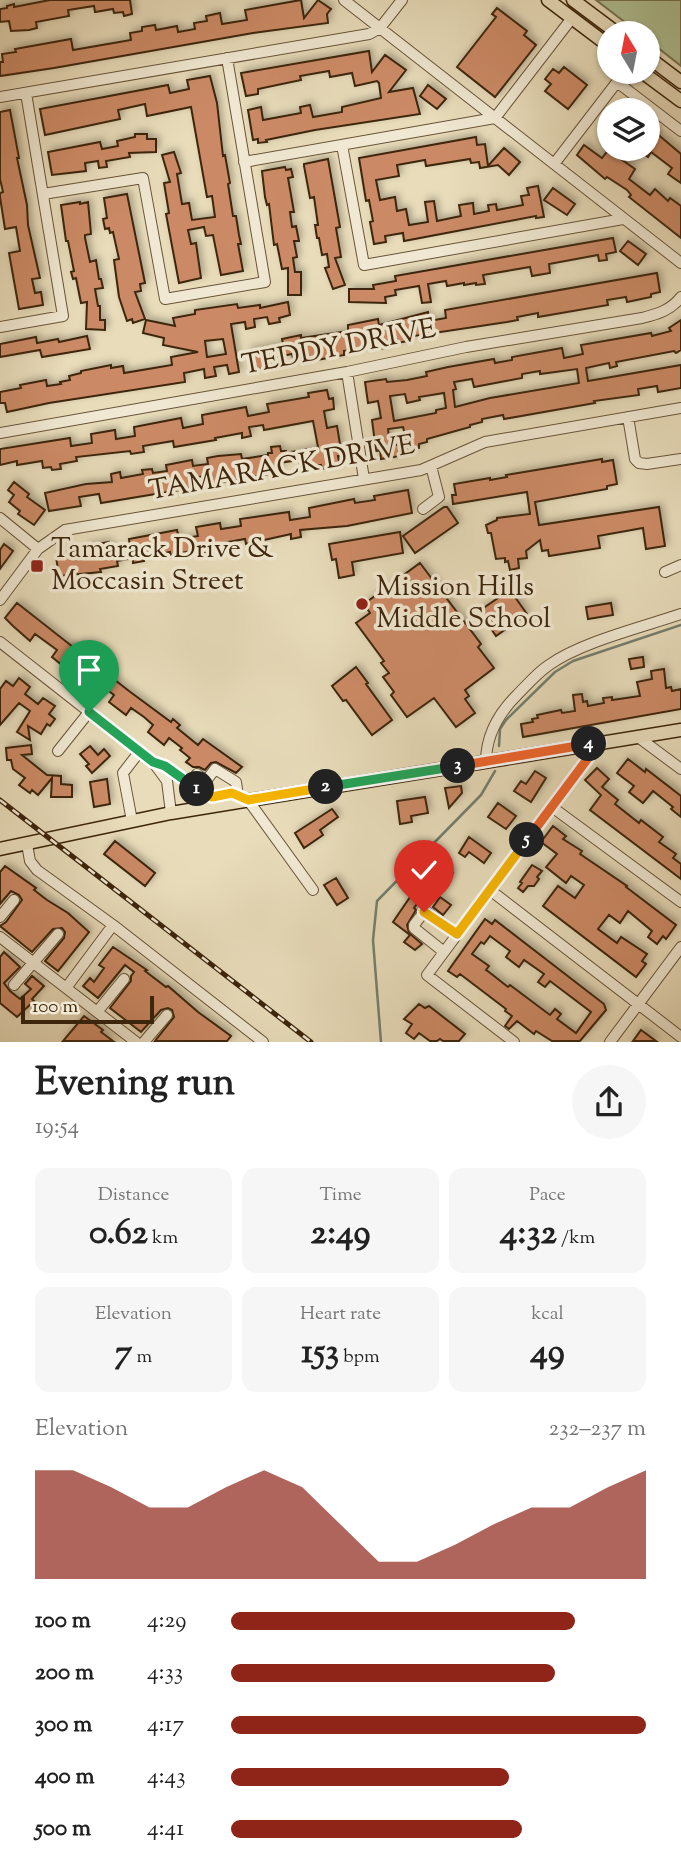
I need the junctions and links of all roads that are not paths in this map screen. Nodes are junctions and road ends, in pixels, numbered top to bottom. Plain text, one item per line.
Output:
1 (344, 0) edge
2 (402, 0) edge
3 (548, 0) edge
4 (573, 0) edge
5 (572, 18) junction
6 (601, 21) edge
7 (380, 28) junction
8 (597, 37) edge
9 (227, 58) junction
10 (660, 66) edge
11 (681, 82) edge
12 (658, 84) edge
13 (26, 93) junction
14 (0, 97) edge
15 (681, 102) edge
16 (495, 118) junction
17 (681, 131) edge
18 (342, 145) junction
19 (244, 162) junction
20 (554, 164) junction
21 (43, 194) junction
22 (624, 219) junction
23 (681, 263) edge
24 (681, 297) edge
25 (0, 327) edge
26 (347, 372) junction
27 (681, 408) edge
28 (628, 417) junction
29 (0, 433) edge
30 (681, 459) edge
31 (431, 466) junction
32 (364, 479) junction
33 (423, 509) dead end
34 (0, 518) edge
35 (38, 548) junction
36 (681, 565) edge
37 (664, 572) dead end
38 (0, 600) edge
39 (681, 614) edge
40 (2, 647) edge
41 (89, 712) junction
42 (681, 730) edge
43 (639, 737) junction
44 (600, 742) junction
45 (58, 751) dead end
46 (140, 751) junction
47 (153, 762) junction
48 (486, 762) junction
49 (681, 769) edge
50 (189, 784) junction
51 (243, 798) junction
52 (552, 807) junction
53 (171, 813) junction
54 (132, 821) junction
55 (27, 844) junction
56 (0, 849) edge
57 (313, 890) dead end
58 (490, 890) junction
59 (14, 900) dead end
60 (681, 902) edge
61 (0, 917) edge
62 (113, 925) junction
63 (58, 934) dead end
64 (457, 934) junction
65 (0, 937) edge
66 (681, 947) edge
67 (444, 952) junction
68 (34, 964) junction
69 (124, 979) dead end
70 (14, 985) dead end
71 (66, 988) junction
72 (638, 1004) junction
73 (97, 1012) junction
74 (167, 1014) dead end
75 (681, 1037) edge
76 (136, 1041) edge
77 (144, 1041) edge
78 (263, 1041) edge
79 (514, 1041) edge
80 (610, 1041) edge

1 - 7 street
2 - 7 street
3 - 5 main road
4 - 6 main road
5 - 8 main road
5 - 16 street
7 - 9 street
7 - 16 street
9 - 13 street
9 - 19 street
10 - 11 main road
12 - 15 main road
13 - 14 street
13 - 21 street
16 - 18 street
16 - 20 street
17 - 20 street
18 - 19 street
18 - 22 street
19 - 21 street
20 - 22 street
21 - 25 street
22 - 23 street
24 - 26 street, TEDDY DRIVE
26 - 29 street, TEDDY DRIVE
26 - 32 street
27 - 28 street, TAMARACK DRIVE
28 - 30 street
28 - 31 street, TAMARACK DRIVE
31 - 32 street, TAMARACK DRIVE
31 - 33 street
32 - 35 street, TAMARACK DRIVE
34 - 35 street
35 - 38 street, TAMARACK DRIVE
36 - 37 street
39 - 48 street
40 - 41 street
41 - 45 street
41 - 46 street
42 - 43 main road
43 - 44 main road
43 - 49 street
44 - 48 main road
44 - 52 street
46 - 47 street
46 - 54 street
47 - 50 street
47 - 53 street
48 - 51 main road
50 - 51 street
50 - 51 street
51 - 53 main road
51 - 57 street
52 - 58 street
52 - 60 street
53 - 54 main road
54 - 55 main road
55 - 56 main road
55 - 62 street
58 - 64 street
58 - 72 street
59 - 61 street
62 - 71 street
62 - 78 street
63 - 68 street
64 - 67 street
64 - 67 street
65 - 68 street
66 - 72 street
67 - 79 street
68 - 70 street
68 - 71 street
69 - 73 street
71 - 73 street
72 - 75 street
72 - 80 street
73 - 76 street
74 - 77 street

